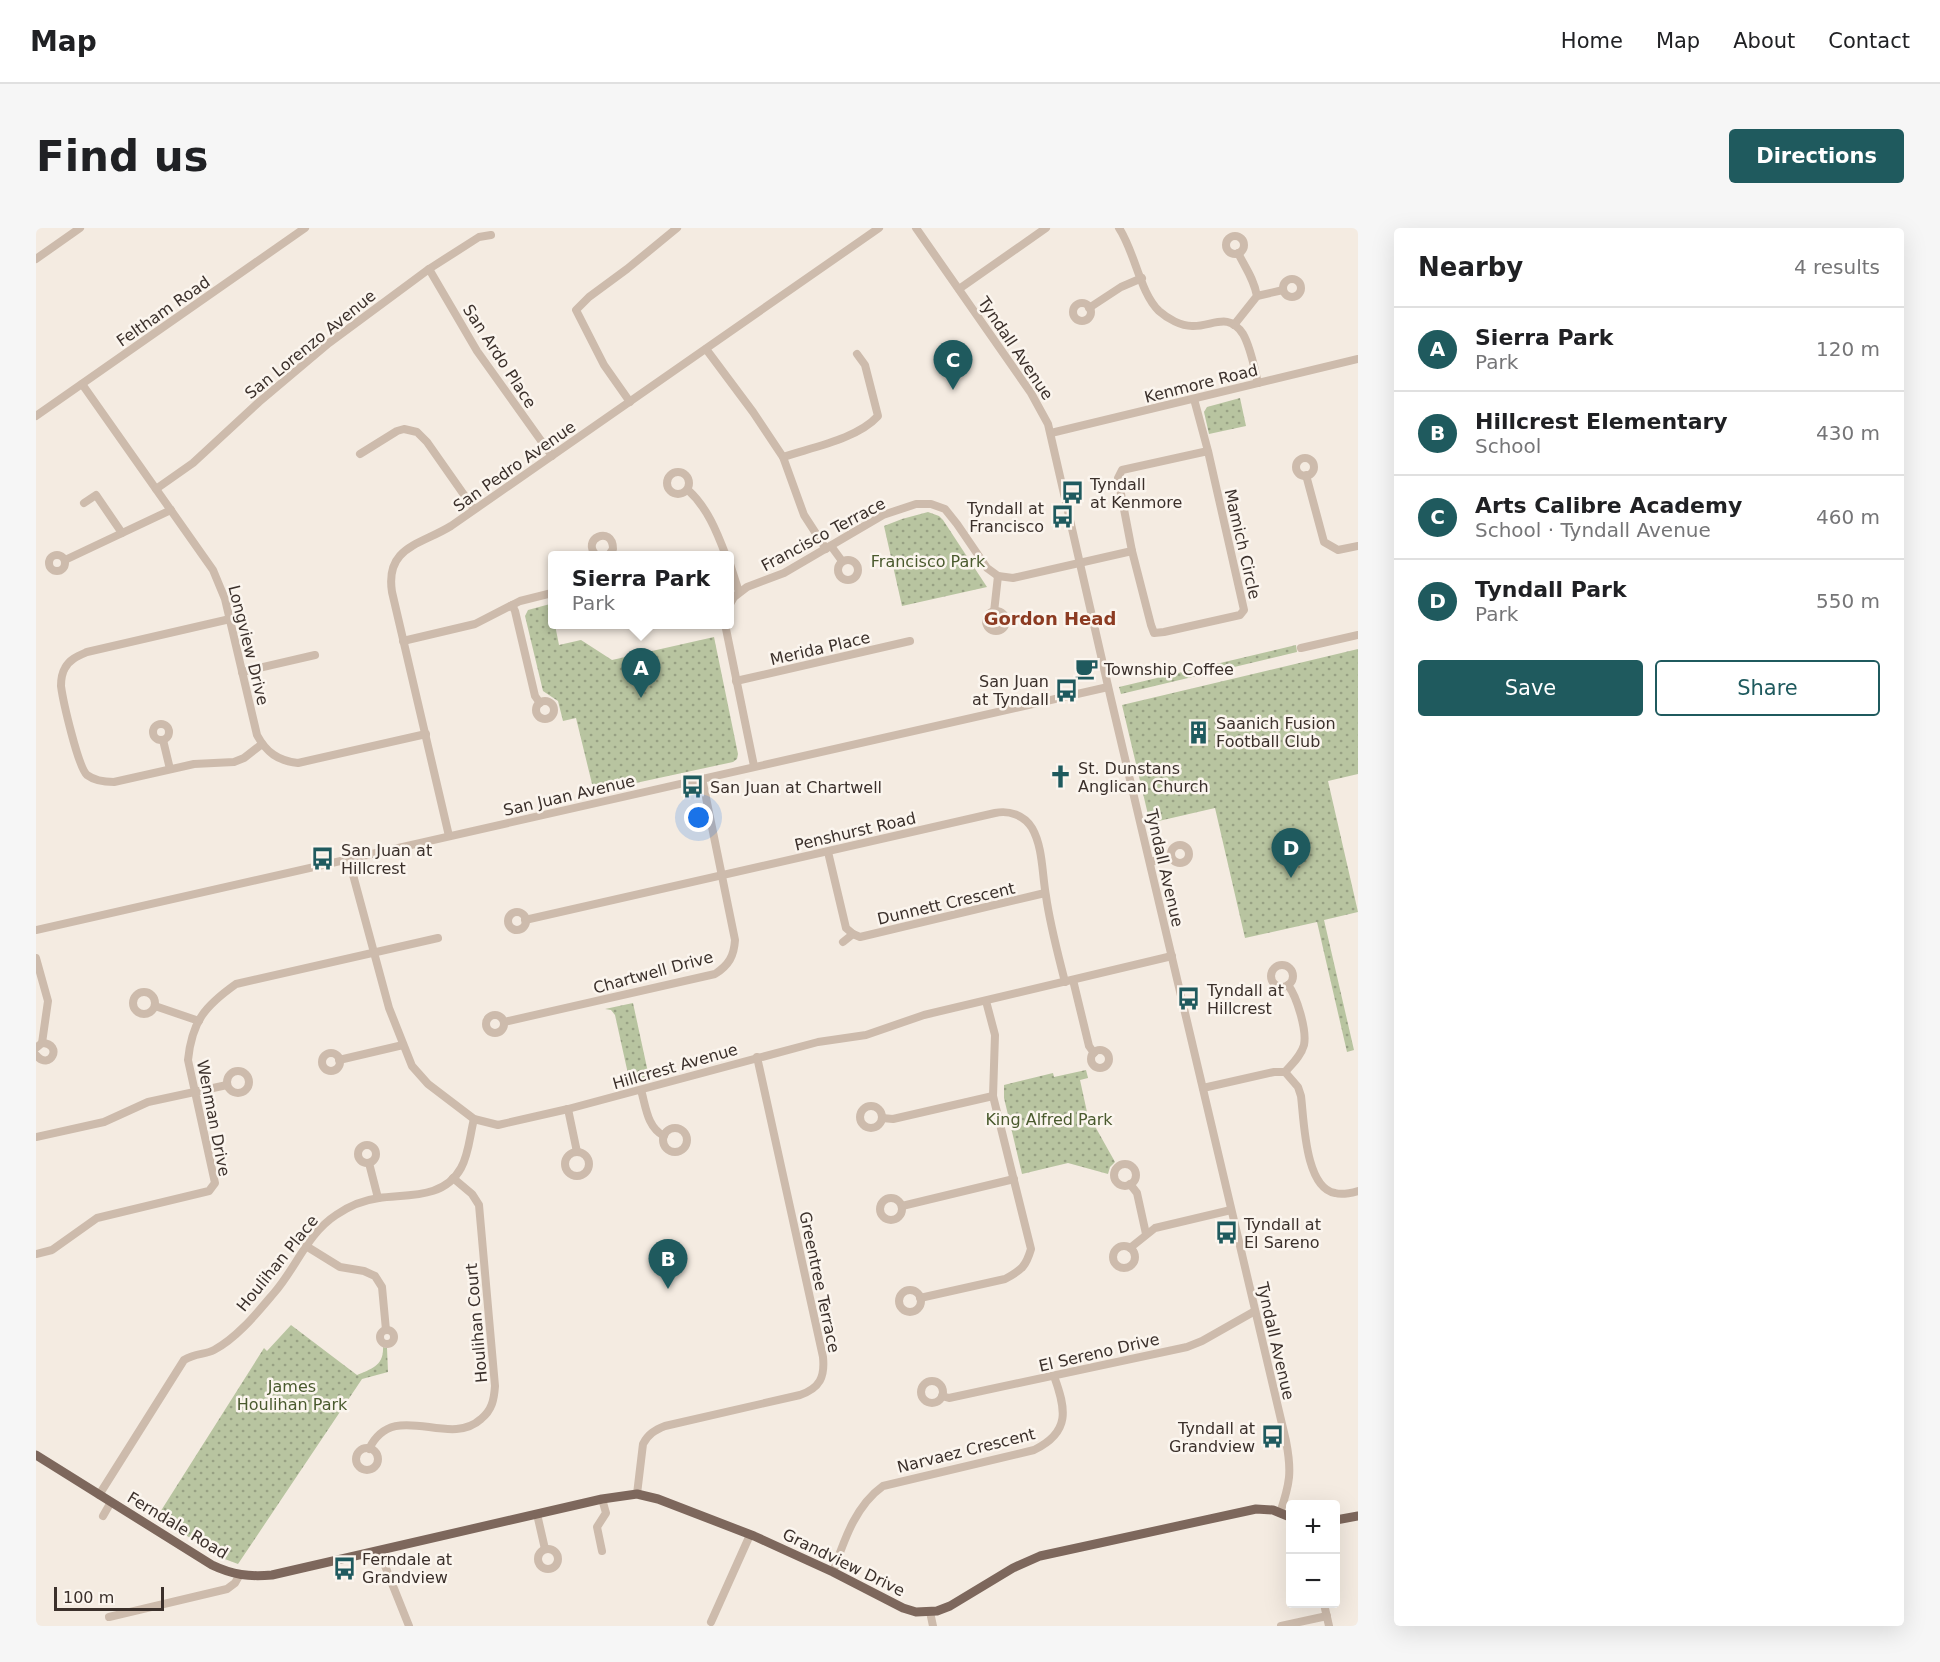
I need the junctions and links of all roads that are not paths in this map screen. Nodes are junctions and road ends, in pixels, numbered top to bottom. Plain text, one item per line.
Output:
1 (80, 228) edge
2 (305, 228) edge
3 (678, 228) edge
4 (879, 228) edge
5 (916, 228) edge
6 (1046, 228) edge
7 (1119, 228) edge
8 (491, 235) dead end
9 (1238, 253) dead end
10 (36, 259) edge
11 (429, 269) junction
12 (1142, 278) junction
13 (959, 289) junction
14 (1283, 290) dead end
15 (1257, 296) junction
16 (1089, 308) dead end
17 (1234, 325) junction
18 (706, 350) junction
19 (857, 354) dead end
20 (1358, 359) edge
21 (1258, 383) junction
22 (82, 384) junction
23 (1194, 399) junction
24 (630, 402) junction
25 (36, 416) edge
26 (1051, 433) junction
27 (1208, 451) junction
28 (360, 454) dead end
29 (552, 456) junction
30 (783, 457) junction
31 (1306, 475) dead end
32 (156, 489) junction
33 (688, 490) dead end
34 (84, 503) dead end
35 (474, 509) junction
36 (171, 510) junction
37 (122, 533) junction
38 (1358, 546) edge
39 (828, 548) junction
40 (593, 551) edge
41 (611, 551) edge
42 (724, 551) edge
43 (1132, 551) junction
44 (65, 560) dead end
45 (842, 561) dead end
46 (1080, 564) junction
47 (999, 576) junction
48 (734, 577) edge
49 (740, 592) junction
50 (548, 594) edge
51 (734, 599) edge
52 (512, 605) junction
53 (994, 612) dead end
54 (230, 619) junction
55 (725, 629) edge
56 (1358, 635) edge
57 (403, 640) junction
58 (910, 641) dead end
59 (1301, 648) dead end
60 (315, 655) dead end
61 (242, 672) junction
62 (736, 681) junction
63 (1108, 687) junction
64 (540, 703) dead end
65 (426, 734) junction
66 (163, 740) dead end
67 (262, 744) junction
68 (754, 766) junction
69 (170, 769) junction
70 (702, 778) junction
71 (449, 836) junction
72 (828, 852) junction
73 (1171, 857) dead end
74 (350, 860) junction
75 (1150, 862) junction
76 (722, 875) junction
77 (1045, 894) junction
78 (525, 920) dead end
79 (36, 930) edge
80 (852, 934) junction
81 (438, 938) dead end
82 (843, 942) dead end
83 (373, 952) junction
84 (1172, 956) junction
85 (36, 958) edge
86 (1069, 981) junction
87 (1288, 985) dead end
88 (987, 1001) junction
89 (155, 1006) dead end
90 (199, 1021) junction
91 (504, 1022) dead end
92 (39, 1045) edge
93 (403, 1045) junction
94 (1094, 1053) dead end
95 (36, 1056) edge
96 (758, 1057) junction
97 (339, 1060) dead end
98 (1285, 1072) junction
99 (227, 1085) dead end
100 (1203, 1088) junction
101 (641, 1090) junction
102 (194, 1092) junction
103 (993, 1096) junction
104 (568, 1109) junction
105 (882, 1118) dead end
106 (474, 1119) junction
107 (664, 1136) dead end
108 (36, 1137) edge
109 (577, 1152) dead end
110 (369, 1163) dead end
111 (453, 1179) junction
112 (1014, 1179) junction
113 (1130, 1184) dead end
114 (1358, 1191) edge
115 (378, 1198) junction
116 (902, 1206) dead end
117 (1231, 1210) junction
118 (1146, 1233) junction
119 (306, 1246) junction
120 (1130, 1248) dead end
121 (36, 1254) edge
122 (920, 1298) dead end
123 (1255, 1311) junction
124 (386, 1330) dead end
125 (1054, 1376) junction
126 (942, 1396) dead end
127 (369, 1449) dead end
128 (36, 1455) edge
129 (637, 1494) junction
130 (99, 1495) junction
131 (602, 1499) junction
132 (111, 1502) junction
133 (1280, 1513) junction
134 (537, 1514) junction
135 (103, 1515) dead end
136 (1286, 1515) edge
137 (1358, 1516) edge
138 (1340, 1520) edge
139 (750, 1535) junction
140 (545, 1549) dead end
141 (379, 1551) junction
142 (602, 1551) dead end
143 (833, 1572) junction
144 (239, 1576) junction
145 (1325, 1608) edge
146 (930, 1612) junction
147 (1327, 1616) junction
148 (109, 1617) dead end
149 (711, 1622) dead end
150 (409, 1626) edge
151 (933, 1626) edge
152 (1281, 1626) edge
153 (1329, 1626) edge

1 - 10 street
2 - 22 street, Feltham Road
3 - 24 street
4 - 18 street, San Pedro Avenue
5 - 13 street, Tyndall Avenue
6 - 13 street
7 - 12 street
8 - 11 street, San Lorenzo Avenue
9 - 15 street
11 - 29 street, San Ardo Place
11 - 32 street, San Lorenzo Avenue
12 - 16 street
12 - 17 street
13 - 26 street, Tyndall Avenue
14 - 15 street
15 - 17 street
17 - 21 street
18 - 24 street, San Pedro Avenue
18 - 30 street
19 - 30 street
20 - 21 street, Kenmore Road
21 - 23 street, Kenmore Road
22 - 25 street, Feltham Road
22 - 32 street, Longview Drive
23 - 26 street, Kenmore Road
23 - 27 street, Mamich Circle
24 - 29 street, San Pedro Avenue
26 - 46 street, Tyndall Avenue
27 - 43 street, Mamich Circle
27 - 43 street, Mamich Circle
28 - 35 street
29 - 35 street, San Pedro Avenue
30 - 39 street
31 - 38 street
32 - 36 street, Longview Drive
33 - 42 street
34 - 37 street
35 - 57 street, San Pedro Avenue
36 - 37 street
36 - 54 street, Longview Drive
37 - 44 street
39 - 45 street
39 - 47 street, Francisco Terrace
39 - 49 street, Francisco Terrace
40 - 41 street
43 - 46 street
46 - 47 street
46 - 63 street, Tyndall Avenue
47 - 53 street
48 - 49 street
49 - 51 street, Francisco Terrace
50 - 52 street
52 - 57 street
52 - 64 street
54 - 61 street, Longview Drive
54 - 69 street
55 - 62 street
56 - 59 street
57 - 65 street, San Pedro Avenue
58 - 62 street, Merida Place
60 - 61 street
61 - 67 street, Longview Drive
62 - 68 street
63 - 68 street, San Juan Avenue
63 - 75 street, Tyndall Avenue
65 - 67 street
65 - 71 street, San Pedro Avenue
66 - 69 street
67 - 69 street
68 - 70 street, San Juan Avenue
70 - 71 street, San Juan Avenue
70 - 76 street, Chartwell Drive
71 - 74 street, San Juan Avenue
72 - 76 street, Penshurst Road
72 - 77 street, Penshurst Road
72 - 80 street
73 - 75 street
74 - 79 street, San Juan Avenue
74 - 83 street, Hillcrest Avenue
75 - 84 street, Tyndall Avenue
76 - 78 street, Penshurst Road
76 - 91 street, Chartwell Drive
77 - 80 street, Dunnett Crescent
77 - 86 street, Penshurst Road
80 - 82 street
81 - 83 street, Wenman Drive
83 - 90 street, Wenman Drive
83 - 93 street, Hillcrest Avenue
84 - 86 street, Hillcrest Avenue
84 - 100 street, Tyndall Avenue
85 - 92 street
86 - 88 street, Hillcrest Avenue
86 - 94 street, Penshurst Road
87 - 98 street
88 - 96 street, Hillcrest Avenue
88 - 103 street
89 - 90 street
90 - 102 street, Wenman Drive
92 - 95 street
93 - 97 street
93 - 106 street, Hillcrest Avenue
96 - 101 street, Hillcrest Avenue
96 - 129 street, Greentree Terrace
98 - 100 street
98 - 114 street
99 - 102 street
100 - 117 street, Tyndall Avenue
101 - 104 street, Hillcrest Avenue
101 - 107 street
102 - 108 street
102 - 121 street, Wenman Drive
103 - 105 street
103 - 112 street
104 - 106 street, Hillcrest Avenue
104 - 109 street
106 - 111 street
110 - 115 street
111 - 115 street, Houlihan Place
111 - 127 street, Houlihan Court
112 - 116 street
112 - 122 street
113 - 118 street
115 - 119 street, Houlihan Place
117 - 118 street
117 - 123 street, Tyndall Avenue
118 - 120 street
119 - 124 street
119 - 130 street, Houlihan Place
123 - 125 street, El Sereno Drive
123 - 133 street, Tyndall Avenue
125 - 126 street, El Sereno Drive
125 - 143 street, Narvaez Crescent
128 - 130 main road, Ferndale Road
129 - 131 main road, Grandview Drive
129 - 139 main road, Grandview Drive
130 - 132 main road, Ferndale Road
131 - 134 main road, Grandview Drive
131 - 142 street
132 - 135 street
132 - 144 main road, Ferndale Road
133 - 136 main road
133 - 146 main road
134 - 140 street
134 - 141 main road, Grandview Drive
137 - 138 main road
139 - 143 main road, Grandview Drive
139 - 149 street
141 - 144 main road, Ferndale Road
141 - 150 street
143 - 146 main road, Grandview Drive
144 - 148 street
145 - 147 street
146 - 151 street
147 - 152 street
147 - 153 street

